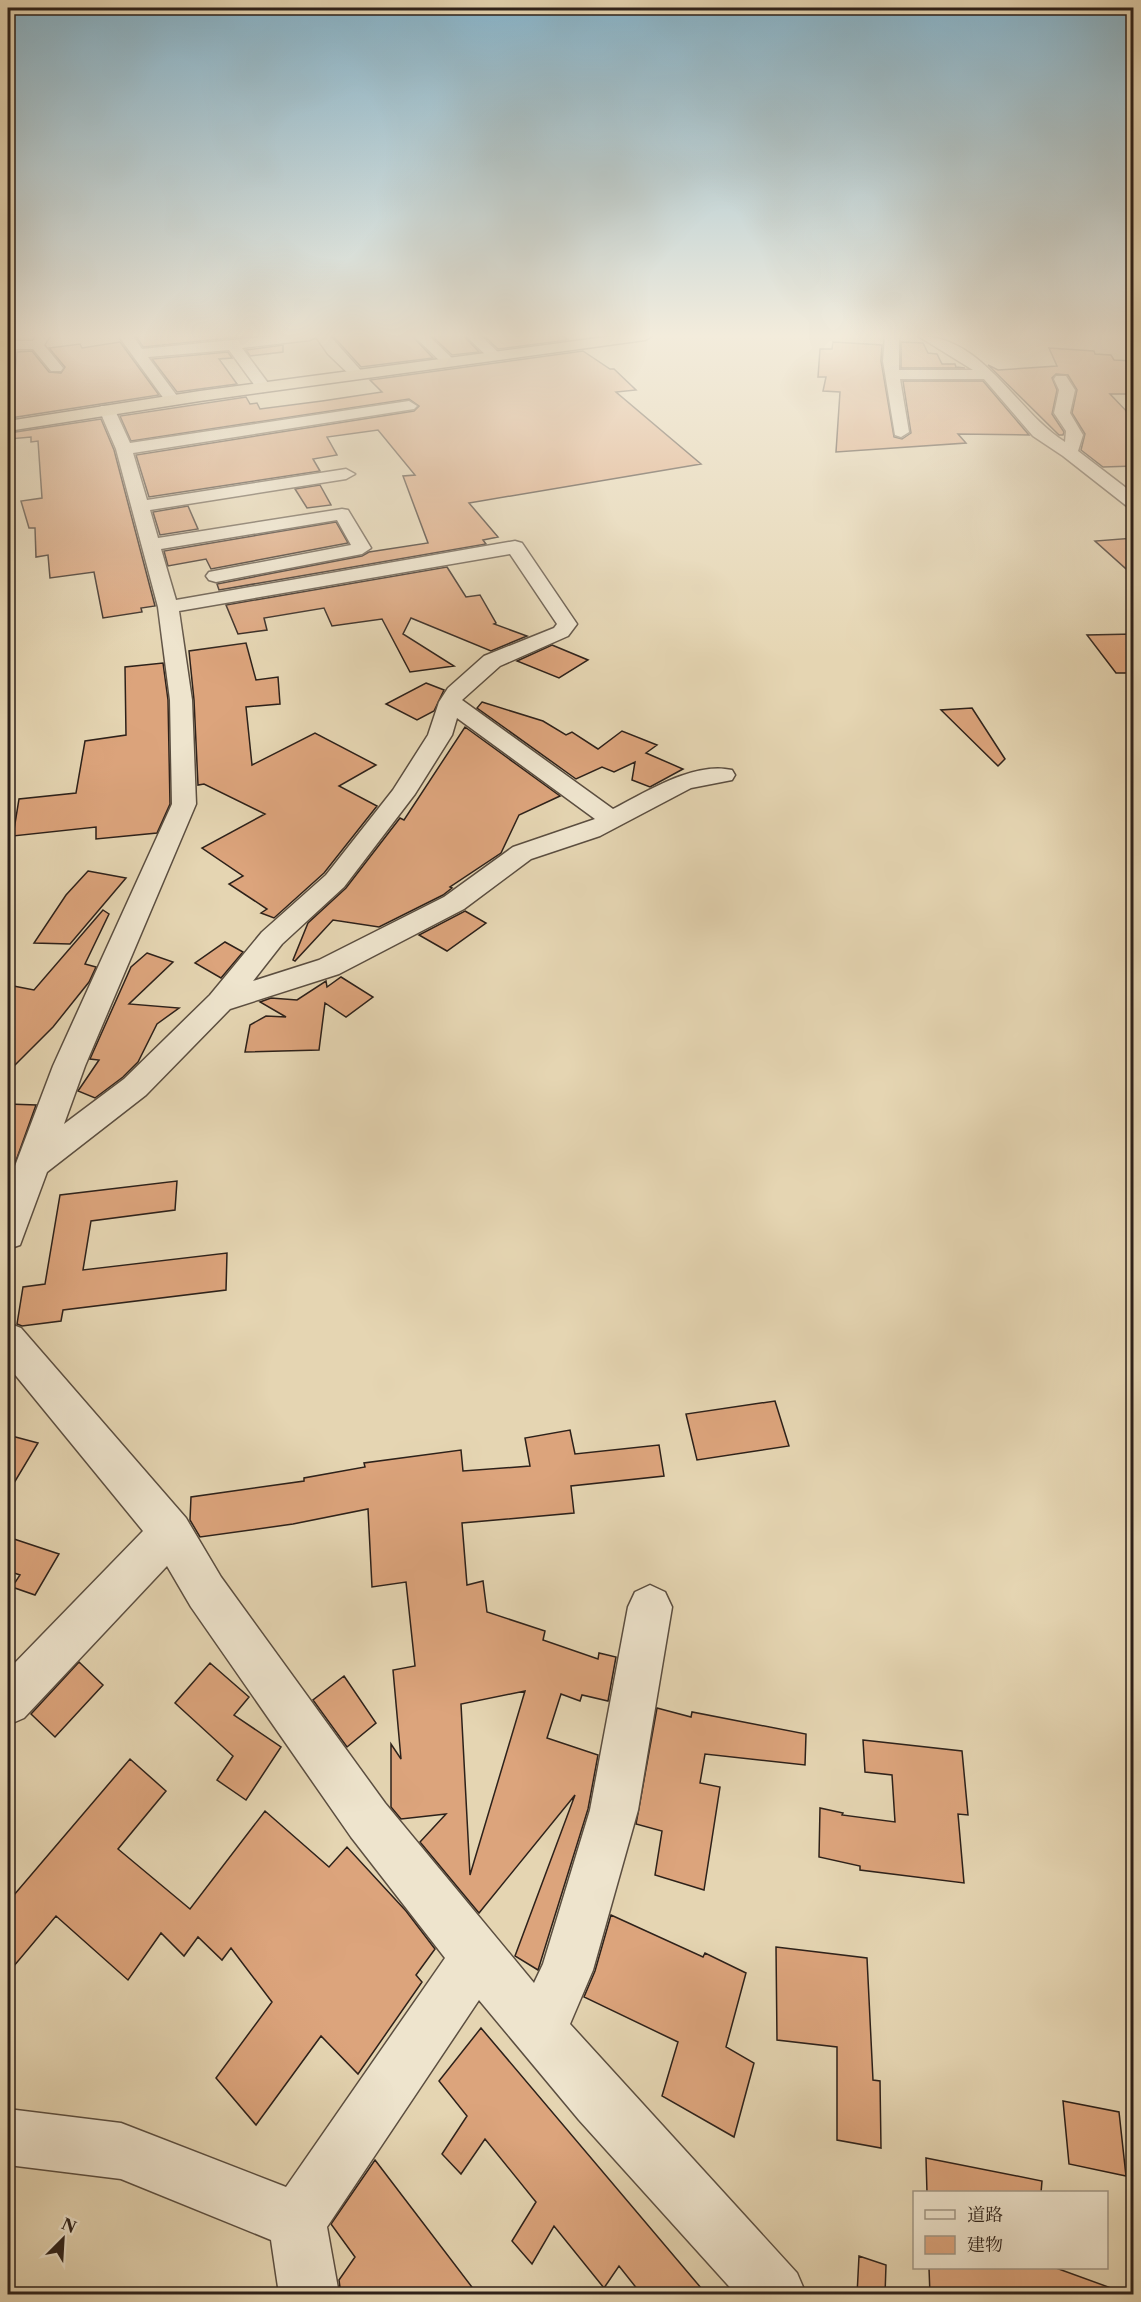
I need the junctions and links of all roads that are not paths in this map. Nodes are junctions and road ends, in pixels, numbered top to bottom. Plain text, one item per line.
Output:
1 (122, 443) edge
2 (161, 443) edge
3 (1056, 443) edge
4 (1073, 443) edge
5 (124, 449) junction
6 (1069, 452) junction
7 (346, 474) dead end
8 (1134, 503) edge
9 (140, 506) junction
10 (151, 545) junction
11 (165, 596) junction
12 (450, 702) junction
13 (723, 775) dead end
14 (612, 820) junction
15 (220, 1002) junction
16 (32, 1166) junction
17 (8, 1235) edge
18 (8, 1339) edge
19 (171, 1532) junction
20 (650, 1607) dead end
21 (8, 1702) edge
22 (477, 1957) junction
23 (540, 2030) junction
24 (8, 2137) edge
25 (297, 2221) junction
26 (309, 2295) edge
27 (776, 2295) edge

1 - 5 street
2 - 5 street
3 - 6 street
4 - 6 street
5 - 9 street
6 - 8 street
7 - 9 street
9 - 10 street
10 - 11 street
10 - 11 street
11 - 12 street
11 - 16 street
12 - 14 street
12 - 15 street
13 - 14 street
14 - 15 street
15 - 16 street
16 - 17 street
18 - 19 street
19 - 21 street
19 - 22 street
20 - 23 street
22 - 23 street
22 - 25 street
23 - 27 street
24 - 25 street
25 - 26 street

